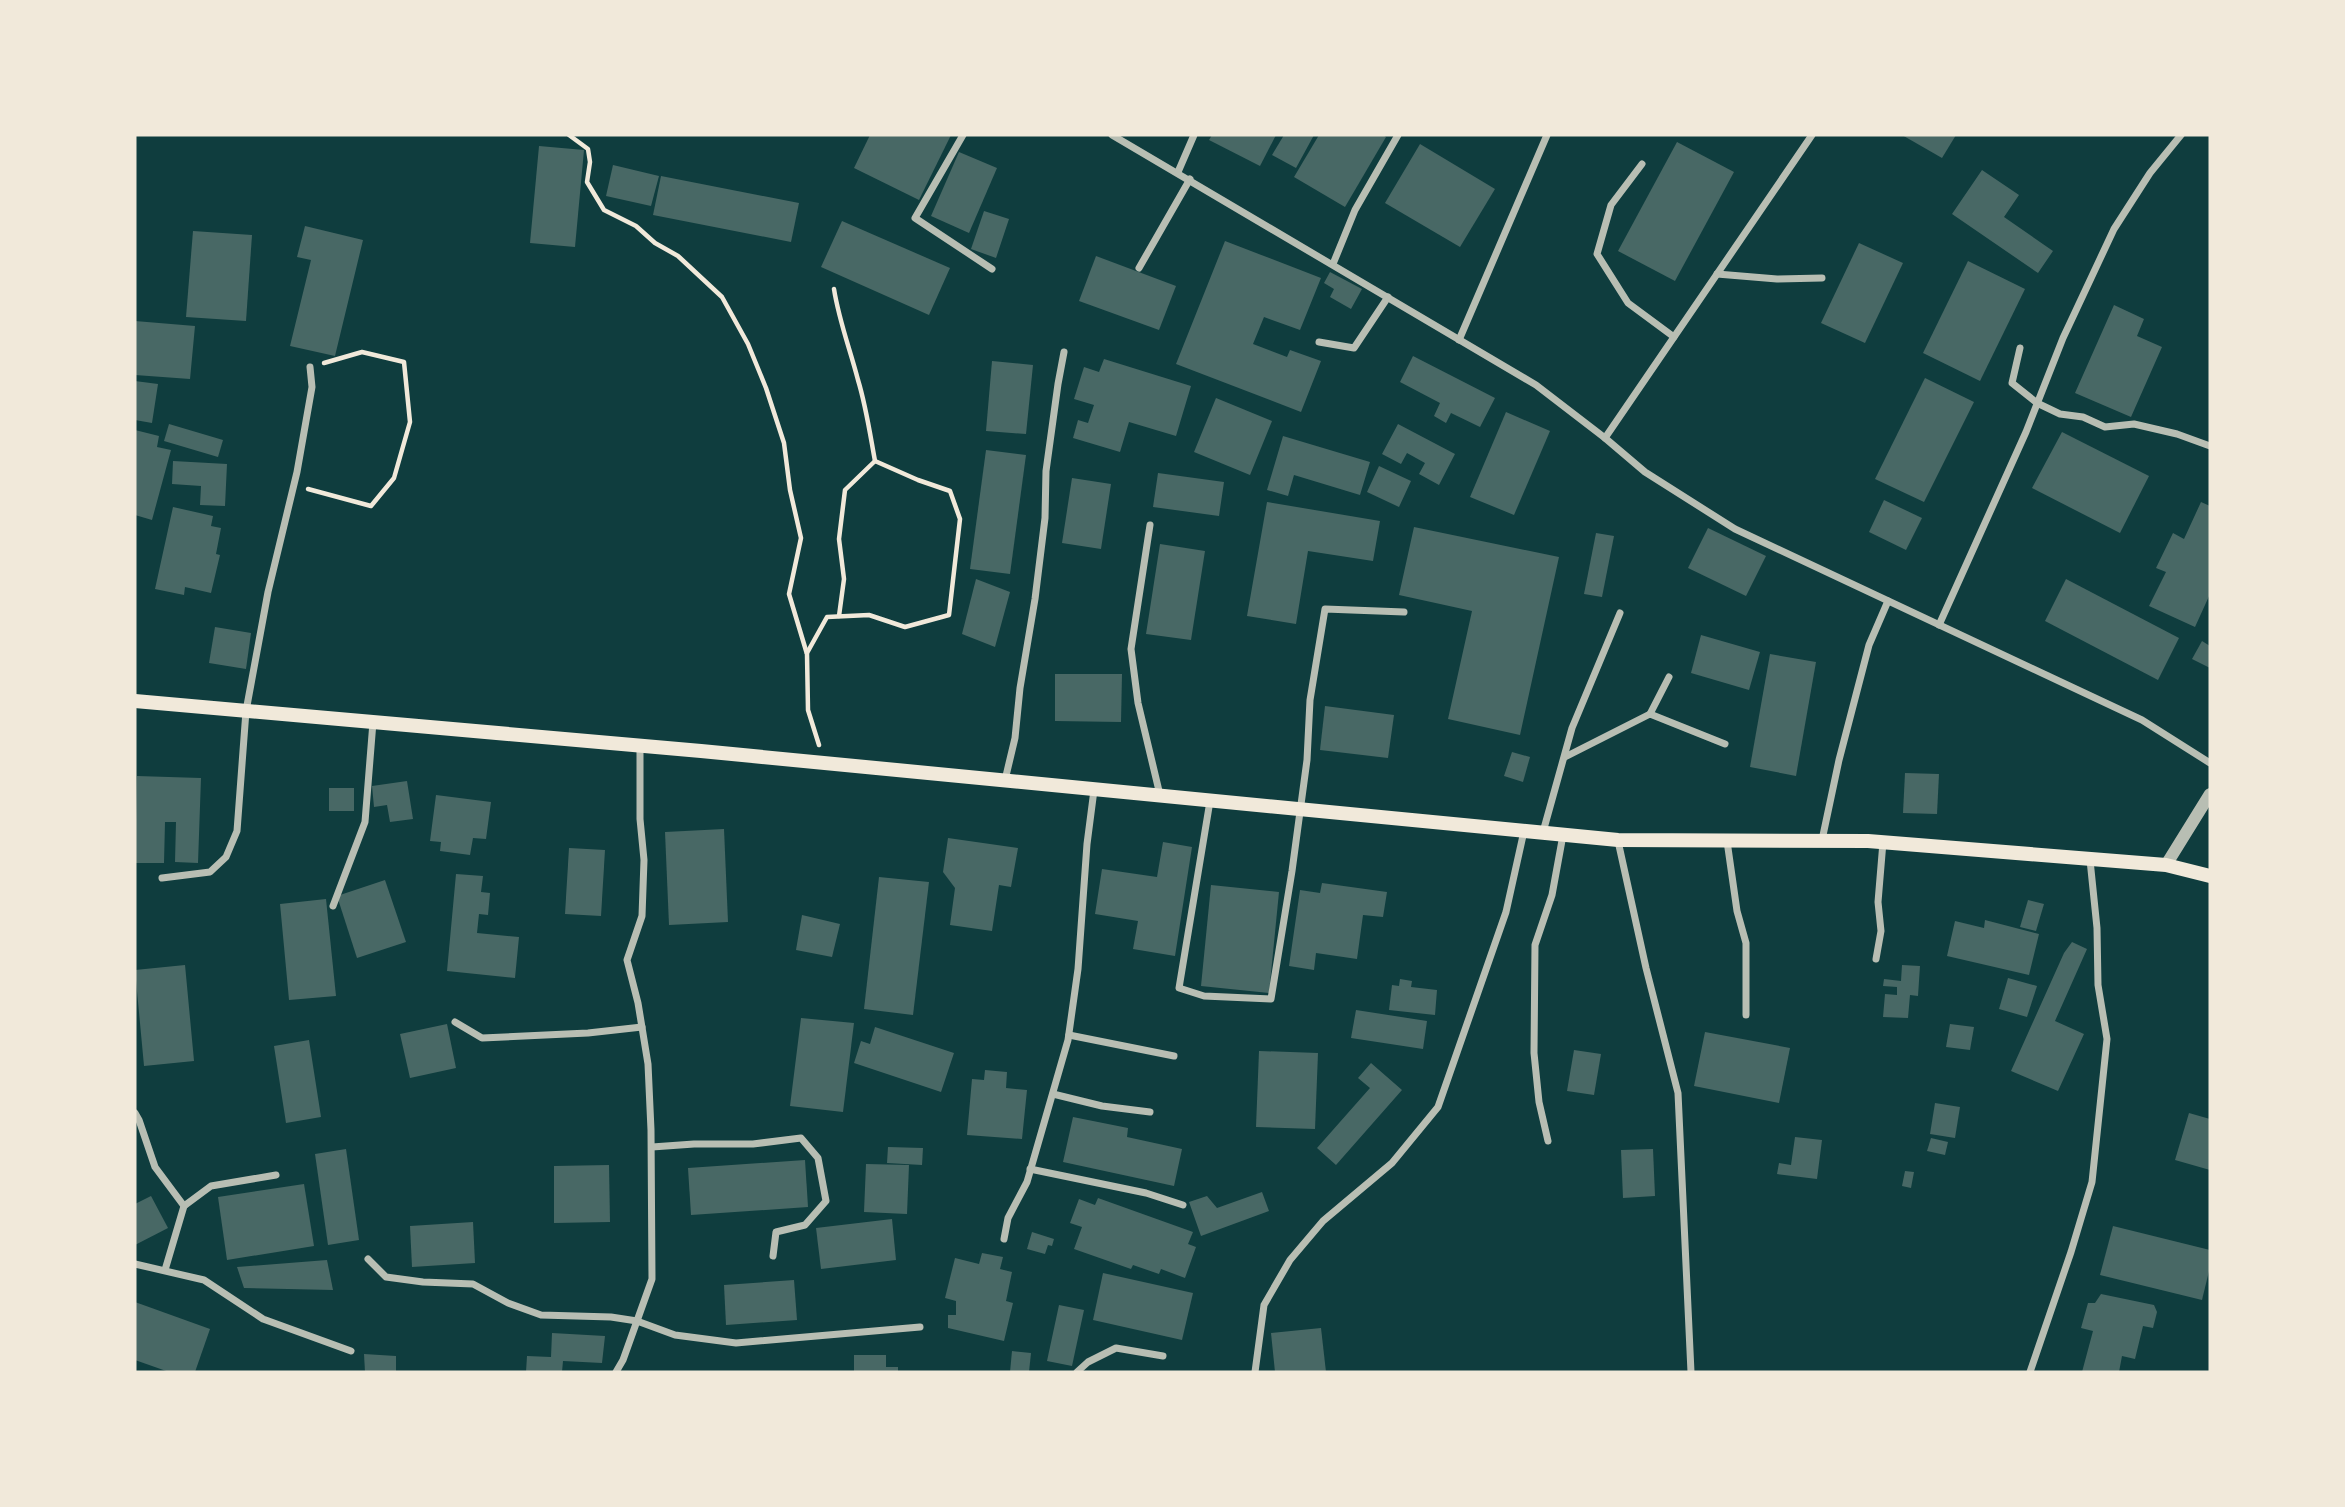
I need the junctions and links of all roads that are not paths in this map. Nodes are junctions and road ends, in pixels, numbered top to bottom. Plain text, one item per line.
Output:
1 (963, 135) edge
2 (1112, 135) edge
3 (1195, 135) edge
4 (1398, 135) edge
5 (1547, 135) edge
6 (1812, 135) edge
7 (2181, 135) edge
8 (1642, 164) dead end
9 (1178, 172) junction
10 (1190, 179) junction
11 (1333, 264) junction
12 (1139, 268) dead end
13 (992, 269) dead end
14 (1717, 274) junction
15 (1822, 278) dead end
16 (1388, 297) junction
17 (1674, 337) junction
18 (1460, 340) junction
19 (1319, 342) dead end
20 (2020, 348) dead end
21 (1064, 352) dead end
22 (310, 367) road end
23 (2038, 403) junction
24 (1605, 438) junction
25 (2210, 446) edge
26 (1150, 525) dead end
27 (1888, 601) junction
28 (1404, 612) dead end
29 (1620, 612) dead end
30 (1939, 625) junction
31 (1670, 677) dead end
32 (135, 701) edge
33 (246, 711) junction
34 (1650, 714) junction
35 (373, 722) junction
36 (1726, 744) dead end
37 (640, 746) junction
38 (1565, 757) junction
39 (2210, 763) edge
40 (1005, 781) junction
41 (1094, 790) junction
42 (2210, 794) edge
43 (1160, 796) junction
44 (1210, 801) junction
45 (1301, 809) junction
46 (1524, 831) junction
47 (1543, 833) junction
48 (1563, 835) junction
49 (1618, 840) junction
50 (1727, 841) junction
51 (1822, 841) junction
52 (1883, 842) junction
53 (2091, 859) junction
54 (2165, 865) junction
55 (2210, 876) edge
56 (162, 878) dead end
57 (334, 906) dead end
58 (1876, 959) dead end
59 (1746, 1015) dead end
60 (455, 1022) dead end
61 (642, 1027) junction
62 (1069, 1035) junction
63 (1174, 1056) dead end
64 (1053, 1094) junction
65 (1150, 1112) dead end
66 (135, 1113) edge
67 (1548, 1141) dead end
68 (652, 1147) junction
69 (1030, 1170) junction
70 (276, 1175) dead end
71 (1183, 1205) dead end
72 (184, 1206) junction
73 (1004, 1239) dead end
74 (773, 1256) dead end
75 (368, 1259) dead end
76 (135, 1264) edge
77 (165, 1270) junction
78 (637, 1321) junction
79 (919, 1327) dead end
80 (351, 1351) dead end
81 (1163, 1356) dead end
82 (616, 1372) edge
83 (1077, 1372) edge
84 (1255, 1372) edge
85 (1691, 1372) edge
86 (2030, 1372) edge

1 - 13 street
2 - 9 street
3 - 9 street
4 - 11 street
5 - 18 street
6 - 14 street
7 - 23 street
8 - 17 street
9 - 10 street
10 - 11 street
10 - 12 street
11 - 16 street
14 - 15 street
14 - 17 street
16 - 18 street
16 - 19 street
17 - 24 street
18 - 24 street
20 - 23 street
21 - 40 street
22 - 33 street
23 - 25 street
23 - 30 street
24 - 27 street
26 - 43 street
27 - 30 street
27 - 51 street
28 - 45 street
29 - 38 street
30 - 39 street
31 - 34 street
32 - 33 main road
33 - 35 main road
33 - 56 street
34 - 36 street
34 - 38 street
35 - 37 main road
35 - 57 street
37 - 40 main road
37 - 61 street
38 - 47 street
40 - 41 main road
41 - 43 main road
41 - 62 street
42 - 54 street
43 - 44 main road
44 - 45 main road
44 - 45 street
45 - 46 main road
46 - 47 main road
46 - 84 street
47 - 48 main road
48 - 49 main road
48 - 67 street
49 - 50 main road
49 - 85 street
50 - 51 main road
50 - 59 street
51 - 52 main road
52 - 53 main road
52 - 58 street
53 - 54 main road
53 - 86 street
54 - 55 main road
60 - 61 street
61 - 68 street
62 - 63 street
62 - 64 street
64 - 65 street
64 - 69 street
66 - 72 street
68 - 74 street
68 - 78 street
69 - 71 street
69 - 73 street
70 - 72 street
72 - 77 street
75 - 78 street
76 - 77 street
77 - 80 street
78 - 79 street
78 - 82 street
81 - 83 street

